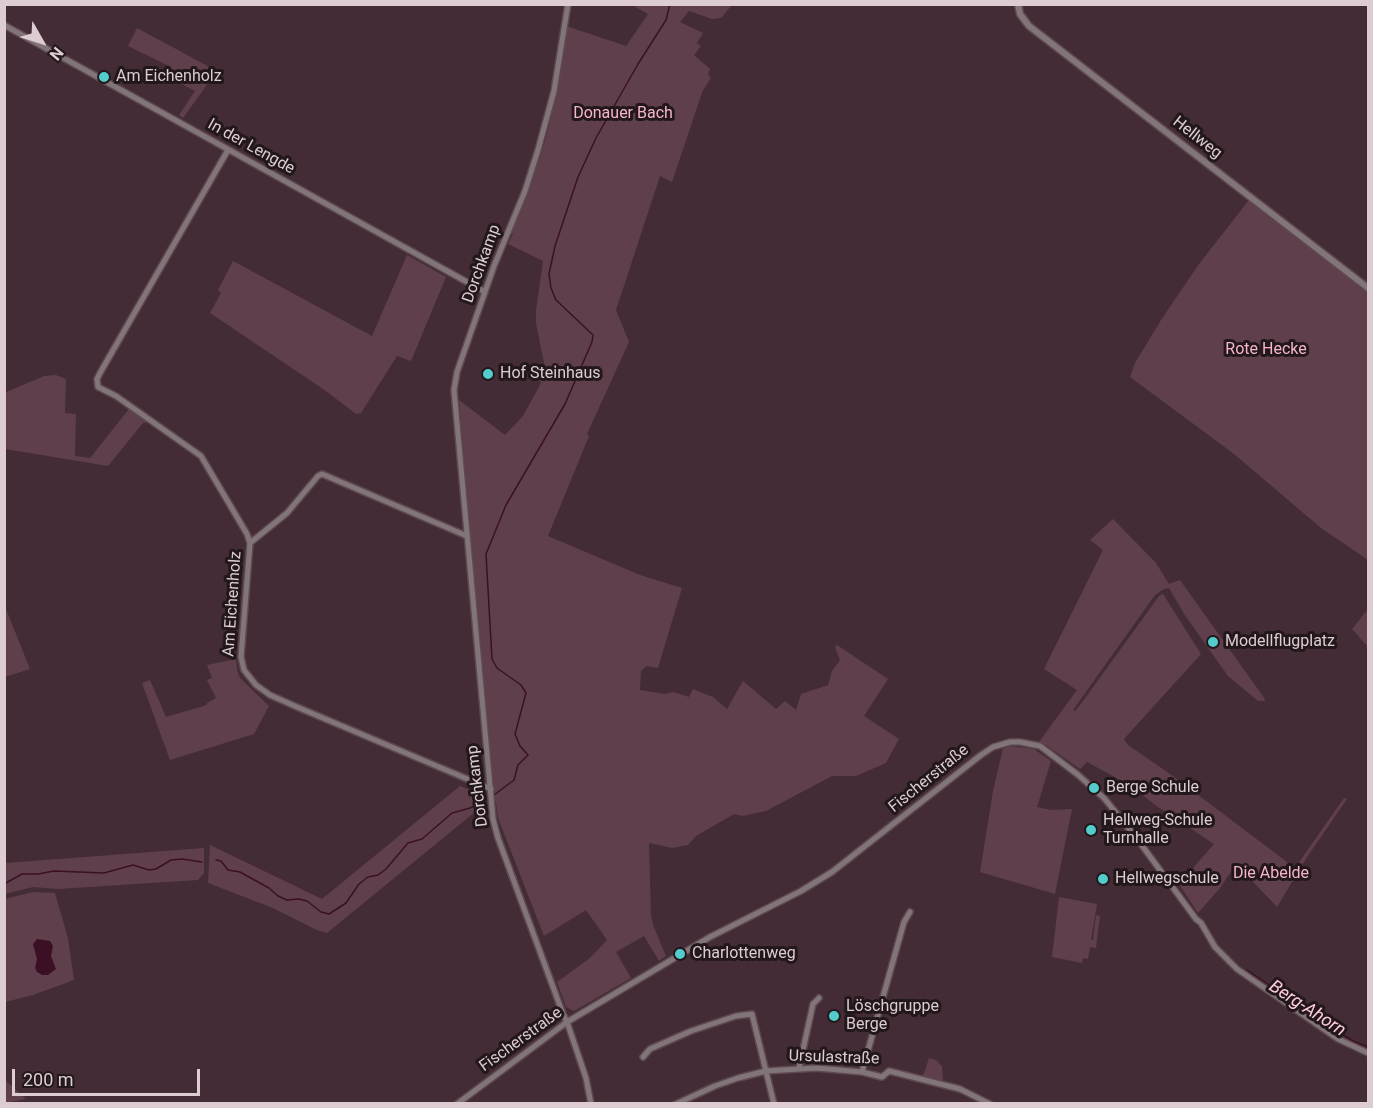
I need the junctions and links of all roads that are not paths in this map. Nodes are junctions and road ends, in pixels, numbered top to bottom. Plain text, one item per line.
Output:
1 (568, 4) edge
2 (1018, 4) edge
3 (4, 25) edge
4 (228, 150) junction
5 (1368, 288) edge
6 (485, 292) junction
7 (467, 536) junction
8 (250, 543) junction
9 (491, 795) junction
10 (910, 912) dead end
11 (819, 998) dead end
12 (567, 1022) junction
13 (1368, 1053) edge
14 (643, 1057) dead end
15 (799, 1068) junction
16 (766, 1071) junction
17 (862, 1072) junction
18 (457, 1104) edge
19 (591, 1104) edge
20 (676, 1104) edge
21 (774, 1104) edge
22 (990, 1104) edge

1 - 6 street, Dorchkamp
2 - 5 street, Hellweg
3 - 4 street, In der Lengde
4 - 6 street, In der Lengde
4 - 8 street, Am Eichenholz
6 - 7 street, Dorchkamp
7 - 8 street
7 - 9 street, Dorchkamp
8 - 9 street, Am Eichenholz
9 - 12 street, Dorchkamp
10 - 17 street
11 - 15 street
12 - 13 street, Fischerstraße
12 - 18 street, Fischerstraße
12 - 19 street, Dorchkamp
14 - 16 street
15 - 16 street, Ursulastraße
15 - 17 street, Ursulastraße
16 - 20 street, Ursulastraße
16 - 21 street
17 - 22 street, Ursulastraße

